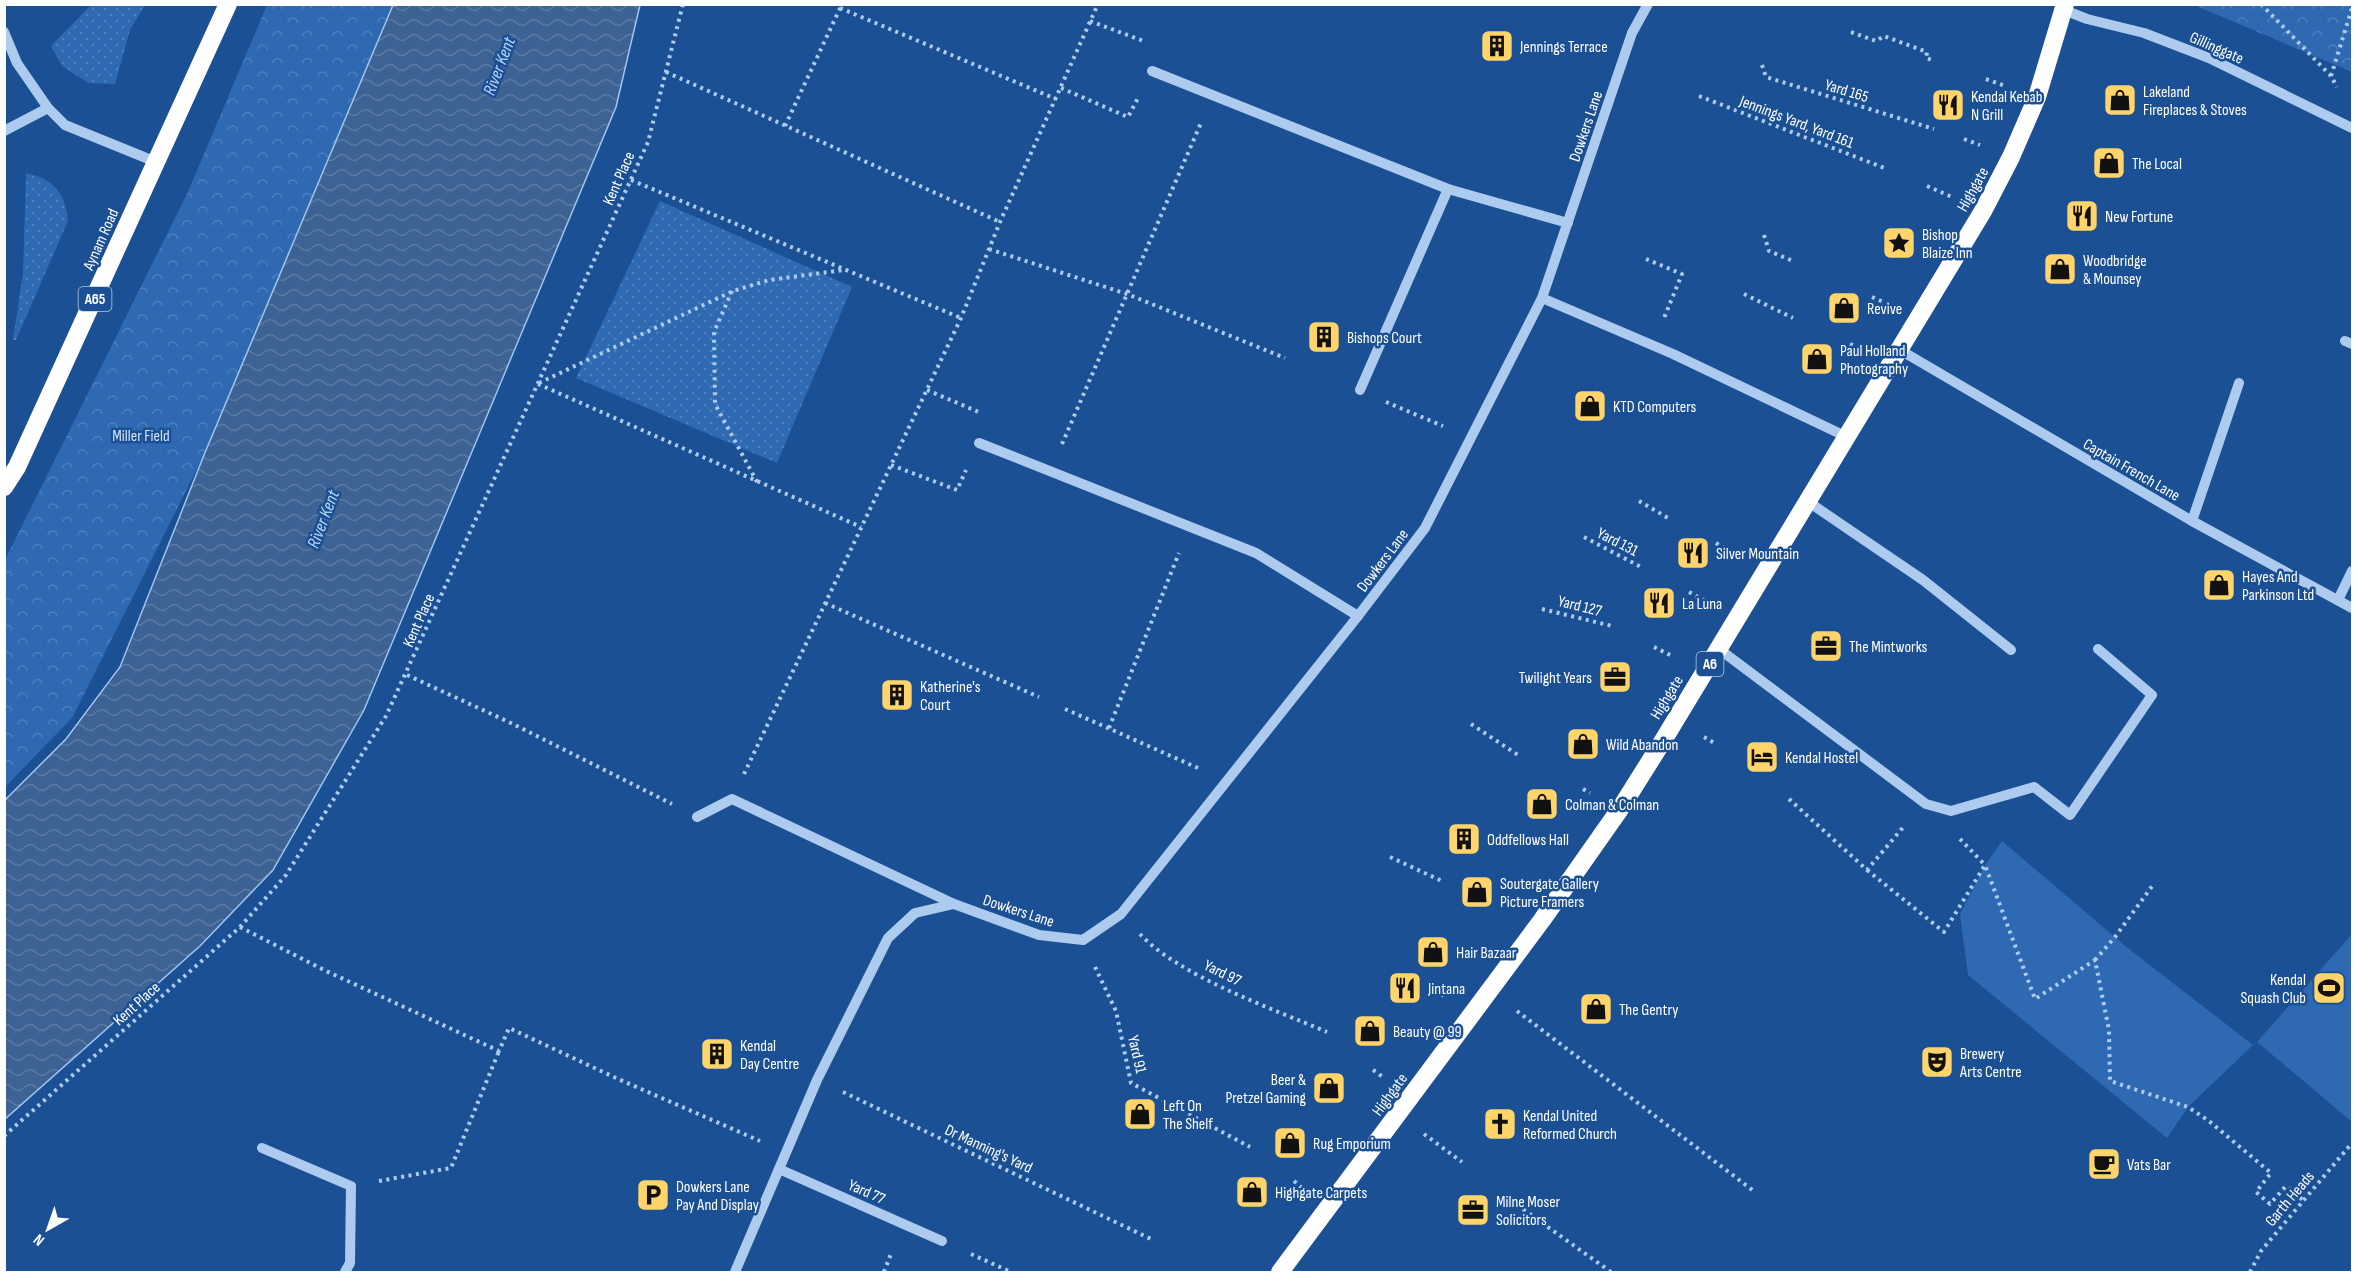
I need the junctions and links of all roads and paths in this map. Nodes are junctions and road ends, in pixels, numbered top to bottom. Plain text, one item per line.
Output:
1 (228, 4) edge
2 (683, 4) edge
3 (1098, 4) edge
4 (1648, 4) edge
5 (2260, 4) edge
6 (841, 6) edge
7 (2064, 7) edge
8 (2352, 8) edge
9 (4, 32) edge
10 (1851, 32) dead end
11 (1932, 60) dead end
12 (1762, 65) dead end
13 (1152, 71) dead end
14 (666, 72) junction
15 (2331, 76) junction
16 (1213, 95) junction
17 (1699, 96) dead end
18 (2342, 97) dead end
19 (1056, 99) junction
20 (48, 108) junction
21 (785, 126) junction
22 (2352, 128) edge
23 (1934, 129) dead end
24 (4, 130) edge
25 (156, 162) junction
26 (1887, 169) dead end
27 (631, 180) junction
28 (1448, 189) junction
29 (1000, 222) junction
30 (1568, 223) junction
31 (1764, 235) dead end
32 (989, 249) junction
33 (1646, 259) dead end
34 (1793, 261) dead end
35 (845, 270) junction
36 (733, 291) junction
37 (1127, 294) junction
38 (1744, 294) dead end
39 (1542, 298) junction
40 (961, 318) junction
41 (1793, 318) dead end
42 (1652, 345) junction
43 (1900, 350) junction
44 (1285, 358) dead end
45 (538, 384) junction
46 (2239, 384) dead end
47 (1359, 390) joint
48 (1847, 437) junction
49 (1471, 439) junction
50 (979, 443) dead end
51 (1050, 471) junction
52 (757, 482) junction
53 (4, 487) edge
54 (1639, 501) dead end
55 (1807, 501) junction
56 (1668, 518) dead end
57 (2192, 521) junction
58 (861, 527) junction
59 (1190, 527) junction
60 (1584, 537) dead end
61 (1641, 567) dead end
62 (2352, 571) edge
63 (2338, 600) junction
64 (825, 603) junction
65 (2352, 608) edge
66 (1542, 609) dead end
67 (1358, 616) junction
68 (1612, 626) dead end
69 (1719, 649) junction
70 (2098, 649) dead end
71 (2011, 650) dead end
72 (406, 675) junction
73 (1039, 697) dead end
74 (1065, 709) dead end
75 (1471, 724) dead end
76 (1109, 728) junction
77 (1521, 757) dead end
78 (1226, 780) junction
79 (732, 799) junction
80 (1788, 799) dead end
81 (1926, 804) junction
82 (697, 817) joint
83 (1390, 857) dead end
84 (1867, 870) junction
85 (1442, 881) dead end
86 (2153, 885) dead end
87 (954, 904) junction
88 (1121, 914) junction
89 (240, 927) junction
90 (1083, 940) junction
91 (2095, 960) junction
92 (1490, 990) junction
93 (1327, 1032) dead end
94 (499, 1051) junction
95 (818, 1080) junction
96 (1399, 1115) junction
97 (4, 1136) edge
98 (2352, 1143) edge
99 (1250, 1147) dead end
100 (262, 1148) dead end
101 (785, 1152) junction
102 (1462, 1162) dead end
103 (779, 1169) junction
104 (351, 1186) junction
105 (1755, 1192) dead end
106 (2303, 1200) junction
107 (1517, 1205) dead end
108 (1151, 1239) dead end
109 (942, 1241) dead end
110 (971, 1254) dead end
111 (345, 1272) edge
112 (735, 1272) edge
113 (1011, 1272) edge
114 (1280, 1272) edge
115 (1611, 1272) edge
116 (2250, 1272) edge

1 - 25 highway, Aynam Road / A65
2 - 14 path, Kent Place
3 - 19 path
4 - 30 street, Dowkers Lane
5 - 15 path
6 - 19 path
6 - 21 path
7 - 22 street, Gillinggate
7 - 43 highway, Highgate / A6
8 - 15 path
9 - 20 street
10 - 11 path
12 - 23 path, Yard 165
13 - 16 street
14 - 21 path
14 - 27 path, Kent Place
15 - 18 path
16 - 28 street
16 - 37 path
17 - 26 path, Jennings Yard, Yard 161
19 - 29 path
20 - 24 street
20 - 25 street
21 - 29 path
25 - 53 highway, Aynam Road / A65
27 - 35 path
27 - 45 path, Kent Place
28 - 30 street
28 - 47 street
29 - 32 path
30 - 39 street, Dowkers Lane
31 - 34 path
32 - 37 path
32 - 40 path
33 - 42 path
35 - 36 path
35 - 40 path
36 - 45 path
36 - 52 path
37 - 44 path
37 - 51 path
38 - 41 path
39 - 42 street
39 - 49 street, Dowkers Lane
40 - 58 path
42 - 48 street
43 - 48 highway, Highgate / A6
43 - 57 street, Captain French Lane
45 - 52 path
45 - 72 path, Kent Place
46 - 57 street
47 - 49 path
48 - 55 highway, Highgate / A6
49 - 67 street, Dowkers Lane
50 - 51 street
51 - 59 street
52 - 58 path
54 - 56 path
55 - 69 highway, Highgate / A6
55 - 71 street
57 - 63 street, Captain French Lane
58 - 64 path
59 - 67 street
59 - 76 path
60 - 61 path, Yard 131
62 - 63 street
63 - 65 street, Captain French Lane
64 - 73 path
64 - 79 path
66 - 68 path, Yard 127
67 - 78 street, Dowkers Lane
69 - 81 street
69 - 92 highway, Highgate / A6
70 - 81 street
72 - 82 path
72 - 89 path, Kent Place
74 - 76 path
75 - 77 path
76 - 78 path
78 - 88 street, Dowkers Lane
79 - 82 street
79 - 87 street, Dowkers Lane
80 - 84 path
81 - 84 path
83 - 85 path
84 - 91 path
86 - 91 path
87 - 90 street, Dowkers Lane
87 - 95 street
88 - 90 street, Dowkers Lane
88 - 93 path, Yard 97
89 - 94 path
89 - 97 path, Kent Place
90 - 99 path, Yard 91
91 - 106 path
92 - 96 highway, Highgate / A6
92 - 105 path
94 - 101 path
94 - 104 path
95 - 101 street
95 - 108 path, Dr Manning's Yard
96 - 102 path
96 - 114 highway, Highgate / A6
98 - 106 path, Garth Heads
100 - 104 street
101 - 103 street
103 - 109 street, Yard 77
103 - 112 street
104 - 111 street
106 - 116 path, Garth Heads
107 - 115 path
110 - 113 path

